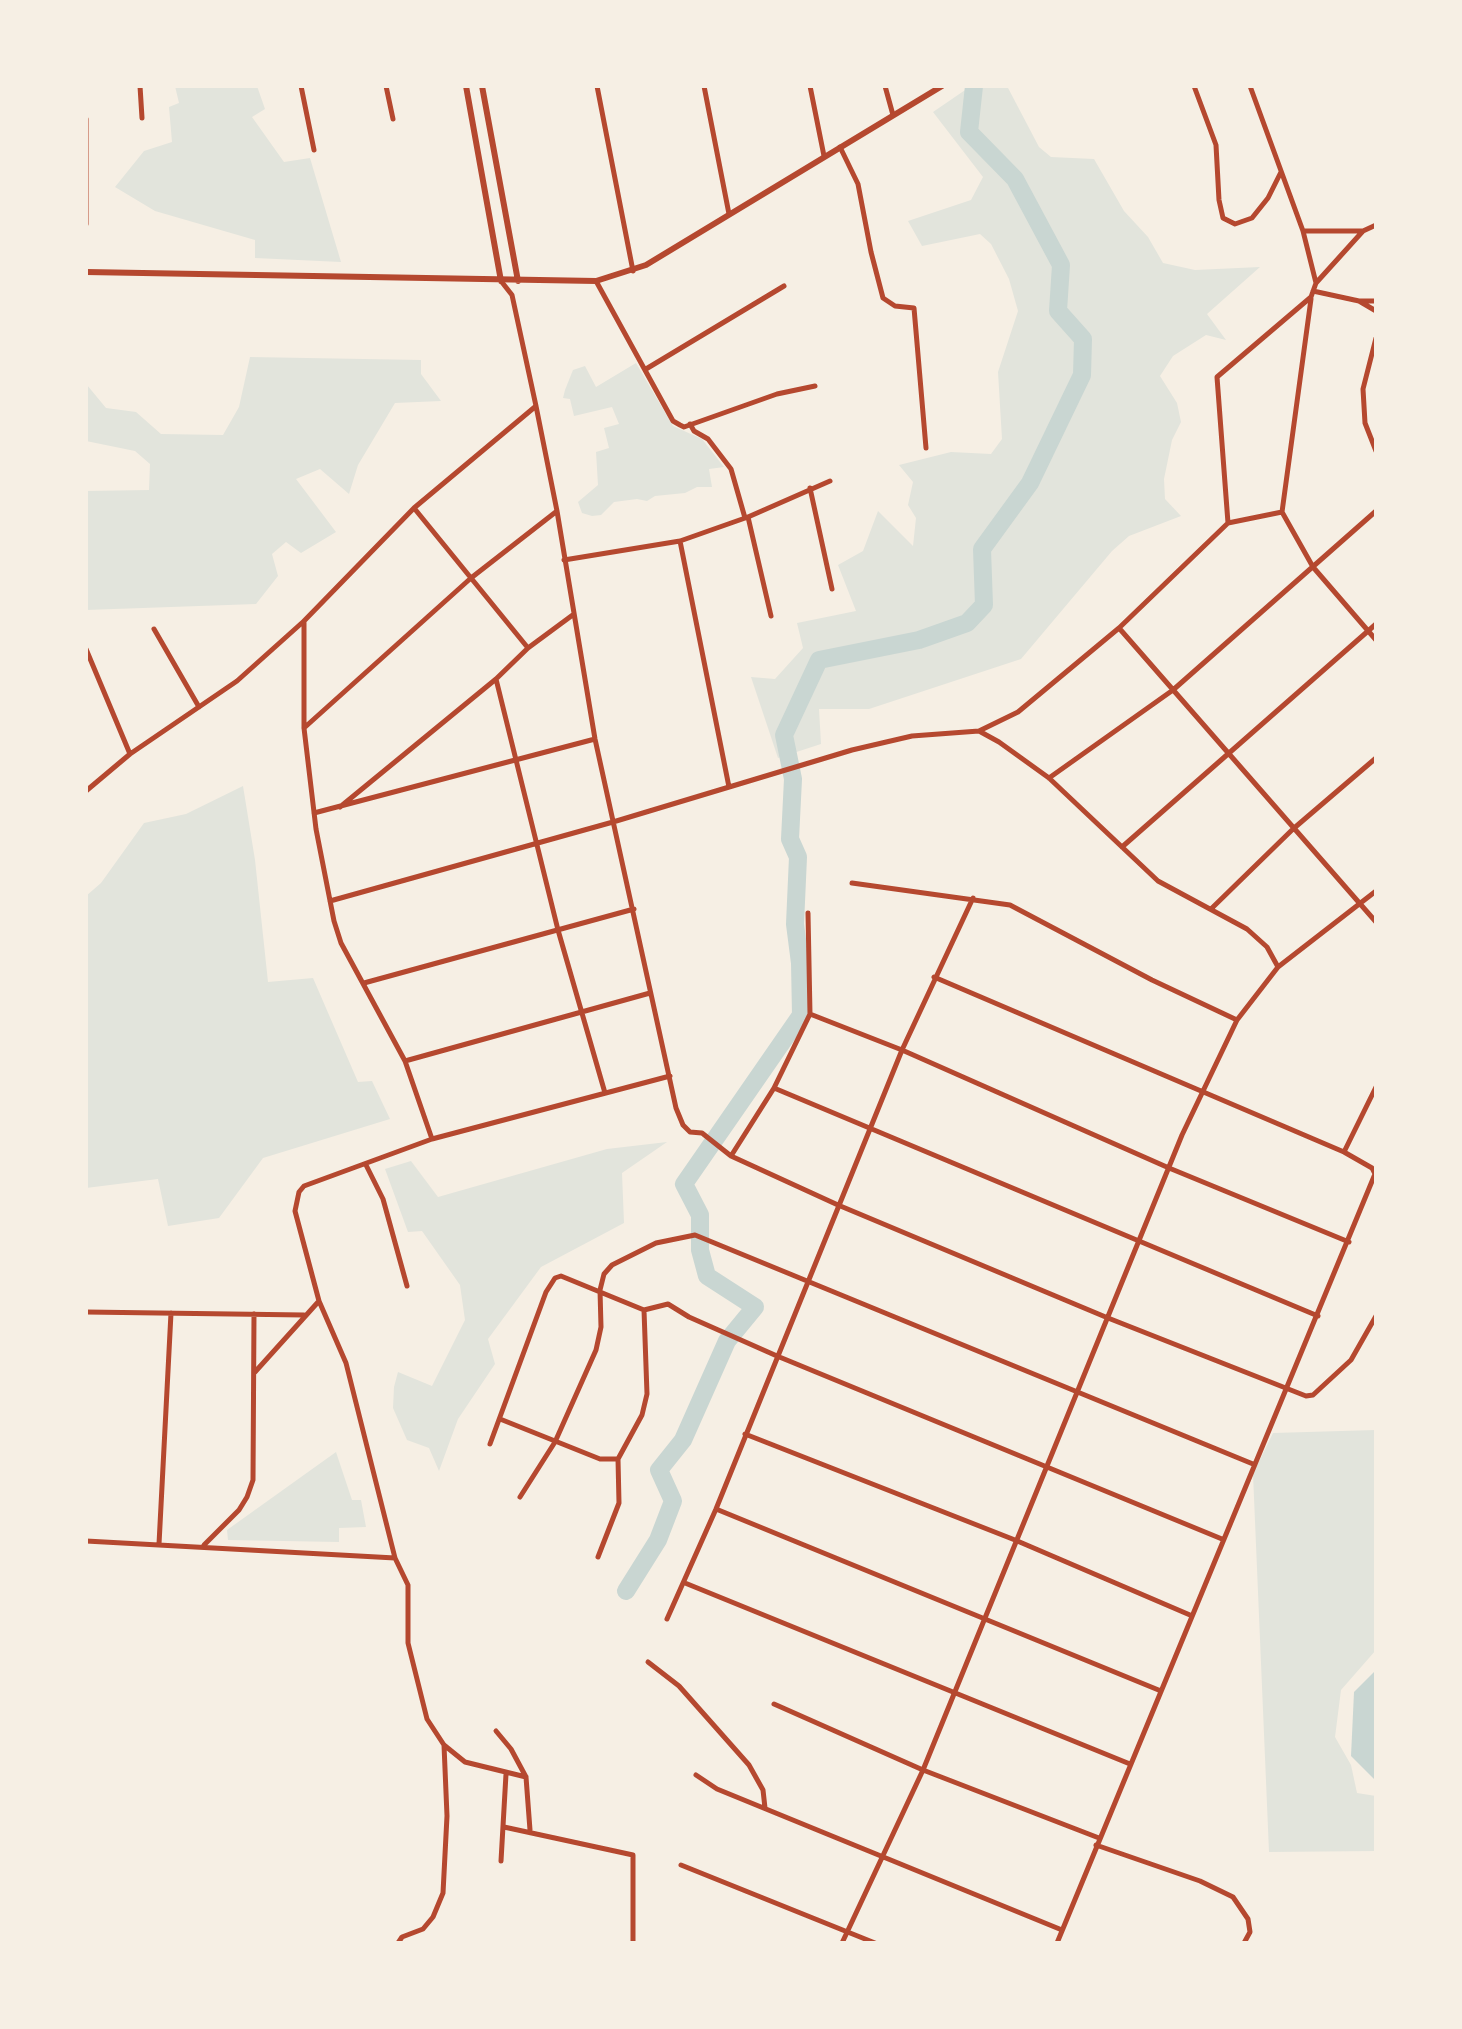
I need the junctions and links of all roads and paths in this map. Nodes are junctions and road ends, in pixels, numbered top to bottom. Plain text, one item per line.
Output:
1 (140, 86) edge
2 (301, 86) edge
3 (386, 86) edge
4 (467, 86) edge
5 (482, 86) edge
6 (597, 86) edge
7 (704, 86) edge
8 (810, 86) edge
9 (885, 86) edge
10 (1194, 86) edge
11 (1250, 86) edge
12 (939, 88) edge
13 (484, 96) junction
14 (469, 99) junction
15 (893, 115) junction
16 (142, 118) dead end
17 (86, 119) edge
18 (393, 119) dead end
19 (840, 147) junction
20 (314, 149) dead end
21 (824, 156) junction
22 (1282, 172) junction
23 (730, 214) junction
24 (86, 224) edge
25 (1376, 225) edge
26 (1303, 231) junction
27 (1363, 231) junction
28 (633, 271) junction
29 (86, 272) edge
30 (501, 281) junction
31 (518, 281) junction
32 (596, 281) junction
33 (1316, 284) junction
34 (784, 286) dead end
35 (1312, 294) junction
36 (512, 295) junction
37 (1359, 301) junction
38 (1376, 301) edge
39 (1376, 311) edge
40 (1376, 338) edge
41 (646, 369) junction
42 (814, 386) dead end
43 (536, 405) junction
44 (690, 424) junction
45 (926, 449) dead end
46 (1376, 451) edge
47 (830, 481) dead end
48 (810, 488) junction
49 (414, 508) junction
50 (558, 511) junction
51 (1376, 511) edge
52 (1282, 512) junction
53 (746, 517) junction
54 (1228, 523) junction
55 (680, 541) junction
56 (564, 560) junction
57 (1313, 567) junction
58 (471, 578) junction
59 (832, 589) dead end
60 (574, 614) junction
61 (771, 617) dead end
62 (304, 621) junction
63 (1376, 624) edge
64 (1119, 628) junction
65 (154, 629) dead end
66 (1368, 631) junction
67 (1376, 640) edge
68 (528, 648) junction
69 (86, 649) edge
70 (496, 678) junction
71 (1173, 690) junction
72 (199, 707) junction
73 (304, 728) junction
74 (979, 731) junction
75 (595, 739) junction
76 (130, 754) junction
77 (1230, 754) junction
78 (515, 758) junction
79 (1376, 758) edge
80 (1049, 778) junction
81 (729, 787) junction
82 (86, 791) edge
83 (340, 807) junction
84 (314, 813) junction
85 (613, 822) junction
86 (1293, 829) junction
87 (536, 841) junction
88 (1122, 847) junction
89 (852, 883) dead end
90 (1376, 891) edge
91 (973, 898) junction
92 (330, 901) junction
93 (1360, 905) junction
94 (1212, 908) junction
95 (634, 909) junction
96 (808, 913) dead end
97 (1376, 922) edge
98 (558, 930) junction
99 (1278, 967) junction
100 (934, 977) junction
101 (365, 983) junction
102 (650, 993) junction
103 (581, 1010) junction
104 (810, 1014) junction
105 (1237, 1020) junction
106 (902, 1050) junction
107 (405, 1060) junction
108 (670, 1076) junction
109 (1376, 1087) edge
110 (774, 1088) junction
111 (1202, 1092) junction
112 (605, 1093) junction
113 (871, 1128) junction
114 (432, 1139) junction
115 (1344, 1152) junction
116 (731, 1156) junction
117 (366, 1165) junction
118 (1169, 1168) junction
119 (1376, 1174) edge
120 (838, 1205) junction
121 (1138, 1240) junction
122 (1349, 1242) junction
123 (808, 1281) junction
124 (407, 1286) dead end
125 (600, 1290) junction
126 (319, 1301) junction
127 (644, 1310) junction
128 (86, 1312) edge
129 (171, 1313) junction
130 (254, 1314) junction
131 (304, 1315) junction
132 (1318, 1316) junction
133 (1376, 1316) edge
134 (1108, 1318) junction
135 (777, 1356) junction
136 (255, 1371) junction
137 (1078, 1390) junction
138 (1285, 1390) junction
139 (500, 1419) junction
140 (745, 1434) junction
141 (555, 1442) junction
142 (490, 1444) dead end
143 (618, 1460) junction
144 (1253, 1464) junction
145 (1048, 1467) junction
146 (520, 1497) dead end
147 (716, 1509) junction
148 (1222, 1539) junction
149 (1015, 1540) junction
150 (86, 1541) edge
151 (159, 1544) junction
152 (203, 1546) junction
153 (598, 1557) dead end
154 (395, 1558) junction
155 (685, 1583) junction
156 (1190, 1615) junction
157 (986, 1618) junction
158 (667, 1619) dead end
159 (648, 1662) dead end
160 (1161, 1691) junction
161 (952, 1693) junction
162 (775, 1704) dead end
163 (496, 1731) dead end
164 (443, 1745) junction
165 (1130, 1764) junction
166 (923, 1770) junction
167 (506, 1774) junction
168 (696, 1775) dead end
169 (526, 1777) junction
170 (765, 1808) junction
171 (504, 1827) junction
172 (530, 1830) junction
173 (1097, 1842) junction
174 (880, 1857) junction
175 (501, 1861) dead end
176 (681, 1865) dead end
177 (1062, 1930) junction
178 (847, 1932) junction
179 (398, 1943) edge
180 (633, 1943) edge
181 (842, 1943) edge
182 (876, 1943) edge
183 (1057, 1943) edge
184 (1244, 1943) edge

1 - 16 street
2 - 20 street
3 - 18 street
4 - 14 street
5 - 13 street
6 - 28 street
7 - 23 street
8 - 21 street
9 - 15 street
10 - 22 street
11 - 22 street
12 - 15 street
13 - 14 street
13 - 31 street
14 - 30 street
15 - 19 street
17 - 24 street
19 - 21 street
19 - 45 street
21 - 23 street
22 - 26 street
23 - 28 street
25 - 27 street
26 - 27 street
26 - 33 street
27 - 33 street
28 - 32 street
29 - 30 street
30 - 31 street
30 - 36 street
31 - 32 street
31 - 36 street
32 - 41 street
33 - 35 street
34 - 41 street
35 - 37 street
35 - 52 street
35 - 54 street
36 - 43 street
37 - 38 street
37 - 39 street
40 - 46 street
41 - 44 street
42 - 44 street
43 - 49 street
43 - 50 street
44 - 53 street
47 - 48 street
48 - 53 street
48 - 59 street
49 - 58 street
49 - 62 street
50 - 56 street
50 - 58 street
51 - 57 street
52 - 54 street
52 - 57 street
53 - 55 street
53 - 61 street
54 - 64 street
55 - 56 street
55 - 81 street
56 - 60 street
57 - 66 street
57 - 71 street
58 - 68 street
58 - 73 street
60 - 68 street
60 - 75 street
62 - 72 street
62 - 73 street
63 - 66 street
64 - 71 street
64 - 74 street
65 - 72 street
66 - 67 street
66 - 77 street
68 - 70 street
69 - 76 street
70 - 78 street
70 - 83 street
71 - 77 street
71 - 80 street
72 - 76 street
73 - 84 street
74 - 80 street
74 - 81 street
75 - 78 street
75 - 85 street
76 - 82 street
77 - 86 street
77 - 88 street
78 - 83 street
78 - 87 street
79 - 86 street
80 - 88 street
81 - 85 street
83 - 84 street
84 - 92 street
85 - 87 street
85 - 95 street
86 - 93 street
86 - 94 street
87 - 92 street
87 - 98 street
88 - 94 street
89 - 91 street
90 - 93 street
91 - 100 street
91 - 105 street
92 - 101 street
93 - 97 street
93 - 99 street
94 - 99 street
95 - 98 street
95 - 102 street
96 - 104 street
98 - 101 street
98 - 103 street
99 - 105 street
100 - 106 street
100 - 111 street
101 - 107 street
102 - 103 street
102 - 108 street
103 - 107 street
103 - 112 street
104 - 106 street
104 - 110 street
105 - 111 street
106 - 113 street
106 - 118 street
107 - 114 street
108 - 112 street
108 - 116 street
109 - 115 street
110 - 113 street
110 - 116 street
111 - 115 street
111 - 118 street
112 - 114 street
113 - 120 street
113 - 121 street
114 - 117 street
115 - 119 street
116 - 120 street
117 - 124 street
117 - 126 street
118 - 121 street
118 - 122 street
119 - 122 street
120 - 123 street
120 - 134 street
121 - 132 street
121 - 134 street
122 - 132 street
123 - 125 street
123 - 135 street
123 - 137 street
125 - 127 street
125 - 139 street
125 - 141 street
126 - 131 street
126 - 154 street
127 - 135 street
127 - 143 street
128 - 129 street
129 - 130 street
129 - 151 street
130 - 131 street
130 - 136 street
131 - 136 street
132 - 138 street
133 - 138 street
134 - 137 street
134 - 138 street
135 - 140 street
135 - 145 street
136 - 152 street
137 - 144 street
137 - 145 street
138 - 144 street
139 - 141 street
139 - 142 street
140 - 147 street
140 - 149 street
141 - 143 street
141 - 146 street
143 - 153 street
144 - 148 street
145 - 148 street
145 - 149 street
147 - 155 street
147 - 157 street
148 - 156 street
149 - 156 street
149 - 157 street
150 - 151 street
151 - 152 street
152 - 154 street
154 - 164 street
155 - 158 street
155 - 161 street
156 - 160 street
157 - 160 street
157 - 161 street
159 - 170 street
160 - 165 street
161 - 165 street
161 - 166 street
162 - 166 street
163 - 169 street
164 - 167 street
164 - 179 street
165 - 173 street
166 - 173 street
166 - 174 street
167 - 169 street
167 - 171 street
168 - 170 street
169 - 172 street
170 - 174 street
171 - 172 street
171 - 175 street
172 - 180 street
173 - 177 street
173 - 184 street
174 - 177 street
174 - 178 street
176 - 178 street
177 - 183 street
178 - 181 street
178 - 182 street

